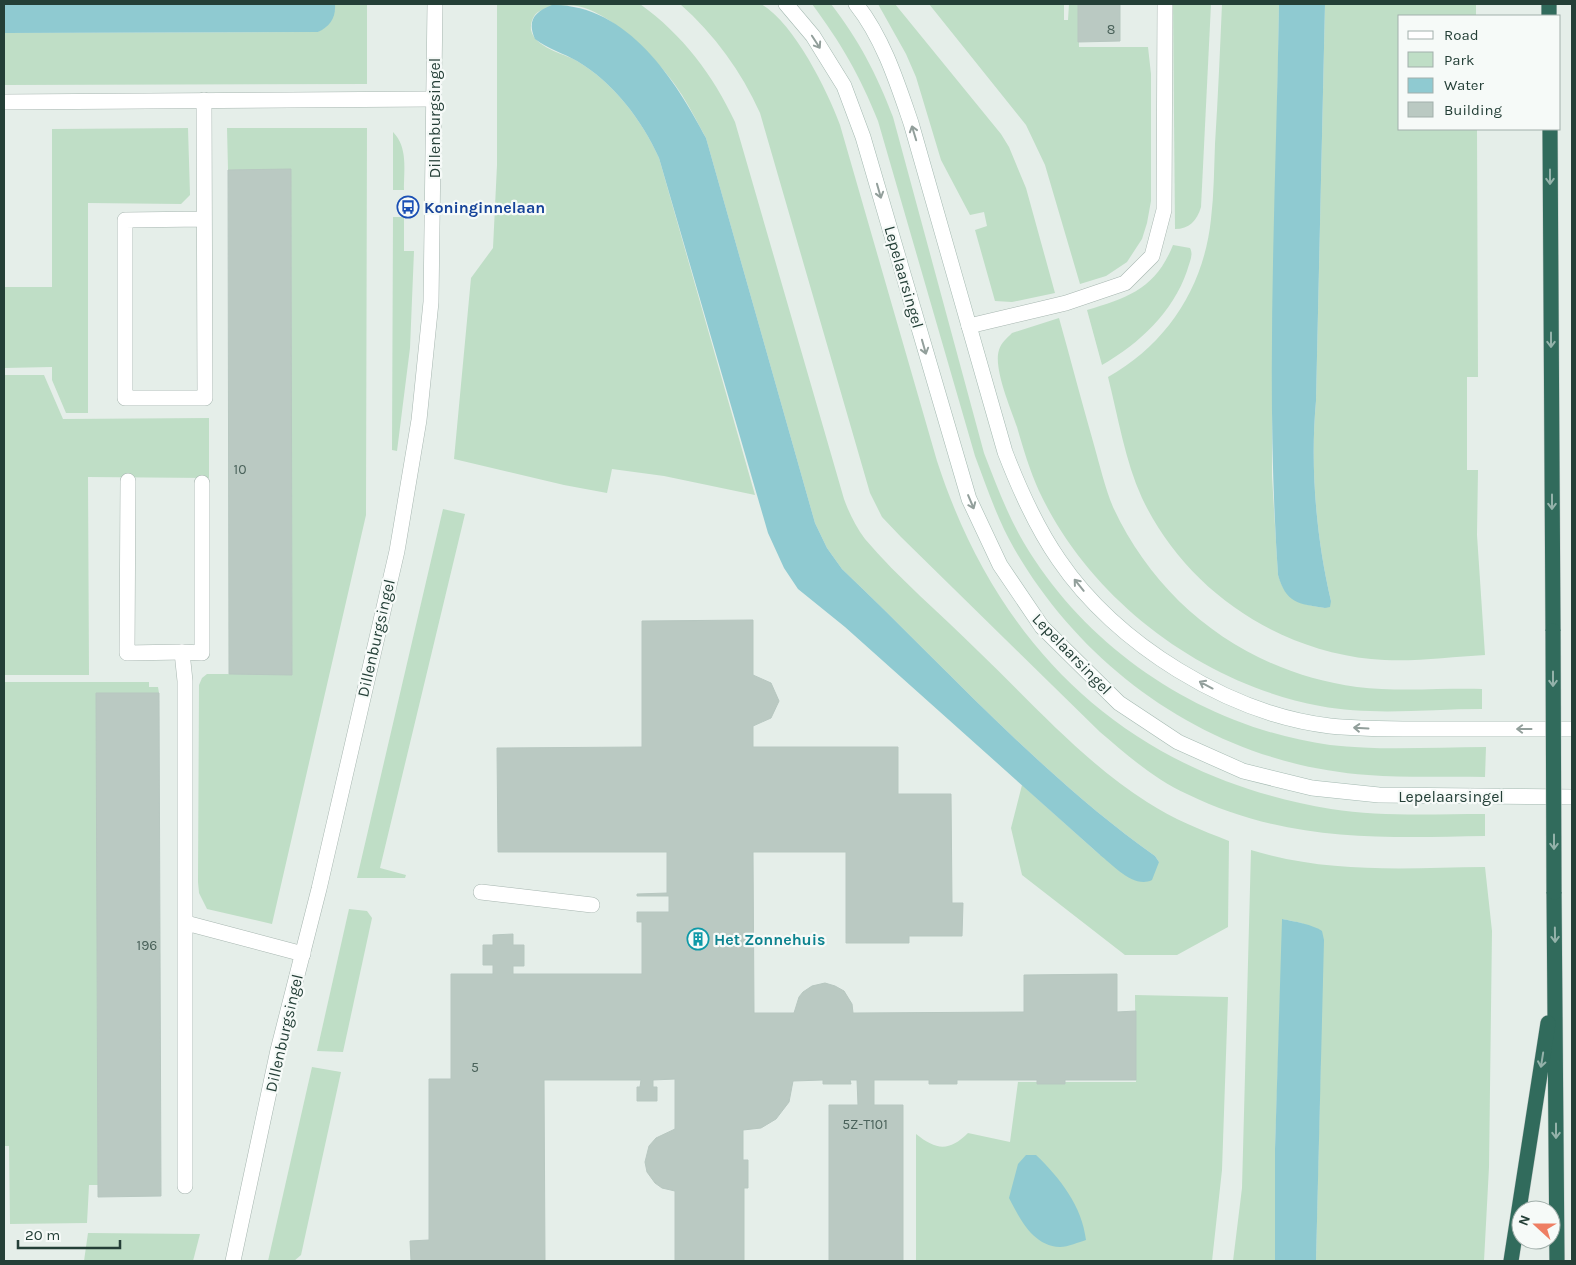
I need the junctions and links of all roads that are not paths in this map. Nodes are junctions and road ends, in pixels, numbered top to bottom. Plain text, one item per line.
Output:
1 (435, 4) edge
2 (786, 4) edge
3 (856, 4) edge
4 (1165, 4) edge
5 (204, 100) junction
6 (434, 100) junction
7 (4, 102) edge
8 (1550, 130) edge
9 (204, 219) junction
10 (969, 326) junction
11 (128, 481) dead end
12 (202, 483) dead end
13 (182, 652) junction
14 (1572, 729) edge
15 (1572, 797) edge
16 (481, 892) dead end
17 (592, 905) dead end
18 (186, 923) junction
19 (302, 954) junction
20 (1555, 978) junction
21 (185, 1186) dead end
22 (233, 1261) edge
23 (1511, 1261) edge
24 (1557, 1261) edge

1 - 6 street, Dillenburgsingel
2 -> 15 street, Lepelaarsingel
10 -> 3 street
4 - 10 street
5 - 6 street
5 - 7 street
5 - 9 street
6 - 19 street, Dillenburgsingel
8 -> 20 highway, bridge
9 - 9 street
14 -> 10 street
11 - 13 street
12 - 13 street
13 - 18 street
16 - 17 street
18 - 19 street
18 - 21 street
19 - 22 street, Dillenburgsingel
20 -> 23 highway
20 -> 24 highway

